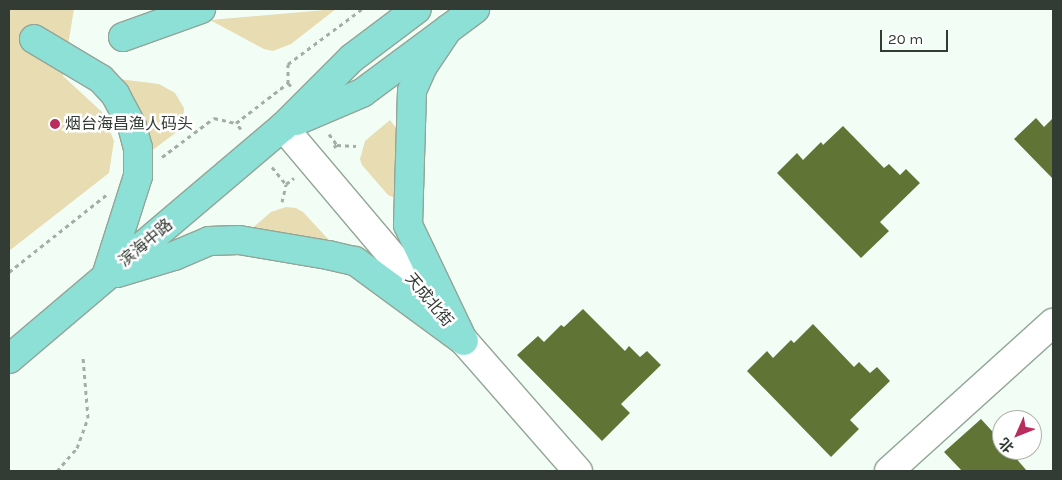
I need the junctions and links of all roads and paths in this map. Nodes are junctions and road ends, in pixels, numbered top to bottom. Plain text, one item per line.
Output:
1 (201, 9) edge
2 (362, 9) edge
3 (417, 9) edge
4 (475, 9) edge
5 (448, 29) junction
6 (123, 37) dead end
7 (34, 38) dead end
8 (288, 83) dead end
9 (283, 127) junction
10 (337, 144) dead end
11 (356, 146) dead end
12 (286, 184) dead end
13 (282, 202) dead end
14 (106, 277) junction
15 (1053, 322) edge
16 (464, 341) junction
17 (83, 357) dead end
18 (9, 359) edge
19 (57, 471) edge
20 (578, 471) edge
21 (889, 471) edge

1 - 6 main road
2 - 8 path
3 - 9 main road, 滨海中路
4 - 5 main road, 滨海中路
5 - 9 main road, 滨海中路
5 - 16 main road
7 - 14 main road
9 - 14 main road, 滨海中路
9 - 16 street, 天成北街
10 - 11 path
12 - 13 path
14 - 16 main road
14 - 18 main road, 滨海中路
15 - 21 street
16 - 20 street, 天成北街
17 - 19 path

